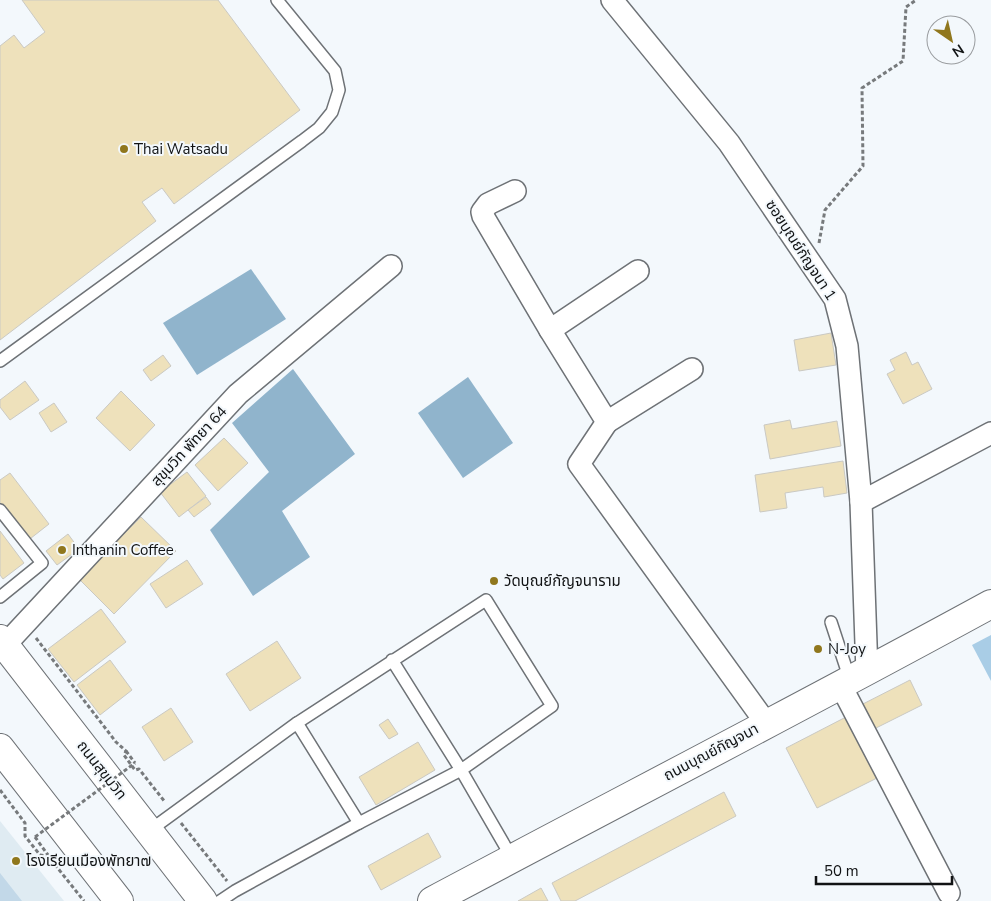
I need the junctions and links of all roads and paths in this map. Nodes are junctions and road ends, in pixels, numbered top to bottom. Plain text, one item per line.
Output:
1 (277, 0) edge
2 (612, 0) edge
3 (916, 0) edge
4 (515, 191) dead end
5 (391, 266) dead end
6 (638, 272) dead end
7 (821, 278) junction
8 (550, 330) junction
9 (0, 361) edge
10 (692, 369) dead end
11 (607, 422) junction
12 (991, 433) edge
13 (861, 502) junction
14 (0, 510) edge
15 (2, 591) edge
16 (991, 604) edge
17 (831, 622) dead end
18 (25, 624) junction
19 (2, 642) edge
20 (392, 660) junction
21 (853, 679) junction
22 (297, 723) junction
23 (766, 723) junction
24 (0, 748) edge
25 (126, 751) junction
26 (461, 770) junction
27 (0, 790) edge
28 (174, 813) junction
29 (359, 823) junction
30 (149, 831) junction
31 (48, 856) junction
32 (512, 858) junction
33 (235, 891) junction
34 (949, 893) dead end
35 (84, 901) edge
36 (119, 901) edge
37 (203, 901) edge
38 (220, 901) edge
39 (432, 901) edge

1 - 9 lane
2 - 7 street, ซอยบุณย์กัญจนา 1
3 - 7 path
4 - 8 street
5 - 18 street, สุขุมวิท พัทยา 64
6 - 8 street
7 - 13 street, ซอยบุณย์กัญจนา 1
8 - 11 street
10 - 11 street
11 - 23 street
12 - 13 street
13 - 21 street, ซอยบุณย์กัญจนา 1
14 - 15 lane
16 - 21 main road, ถนนบุณย์กัญจนา
17 - 21 lane
18 - 19 street, สุขุมวิท พัทยา 64
18 - 25 path
19 - 30 main road, ถนนสุขุมวิท
20 - 22 lane
20 - 26 lane
20 - 26 lane
21 - 23 main road, ถนนบุณย์กัญจนา
21 - 34 street
22 - 28 lane
22 - 29 lane
23 - 32 main road, ถนนบุณย์กัญจนา
24 - 36 main road
25 - 28 path
25 - 31 path, bridge
26 - 29 lane
26 - 32 lane
27 - 31 path
28 - 30 lane
28 - 33 path
29 - 33 lane
30 - 37 main road, ถนนสุขุมวิท
31 - 35 path
32 - 39 main road, ถนนบุณย์กัญจนา
33 - 38 lane

